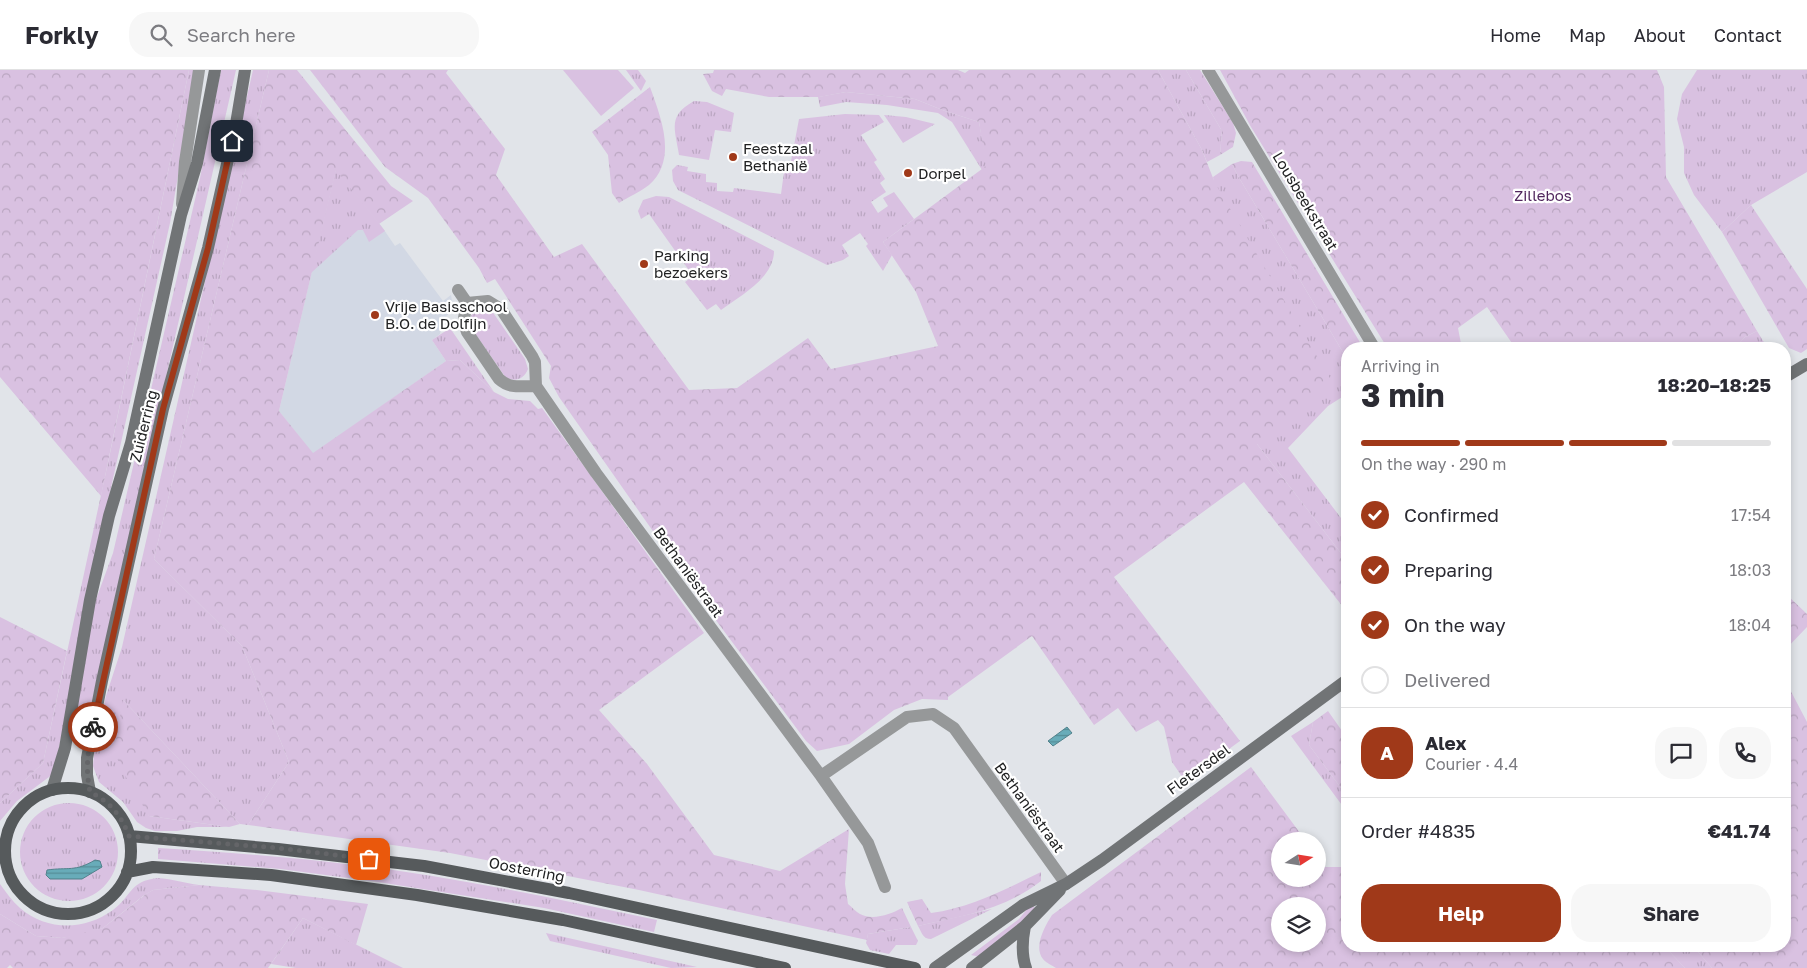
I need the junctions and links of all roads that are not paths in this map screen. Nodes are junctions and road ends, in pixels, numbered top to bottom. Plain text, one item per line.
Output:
1 (199, 70) edge
2 (215, 70) edge
3 (245, 70) edge
4 (1208, 70) edge
5 (181, 215) junction
6 (458, 290) dead end
7 (467, 303) junction
8 (1372, 342) edge
9 (1807, 364) edge
10 (1791, 373) edge
11 (536, 386) junction
12 (1341, 684) edge
13 (821, 776) junction
14 (52, 790) junction
15 (90, 792) junction
16 (4, 835) edge
17 (129, 836) junction
18 (4, 867) edge
19 (128, 872) junction
20 (1066, 884) junction
21 (885, 886) dead end
22 (1025, 926) junction
23 (785, 968) edge
24 (915, 968) edge
25 (935, 968) edge
26 (972, 968) edge
27 (1026, 968) edge

1 - 5 street
2 - 5 main road, Zuiderring
3 - 15 main road, Zuiderring
4 - 8 street, Lousbeekstraat
5 - 14 main road, Zuiderring
6 - 7 street
7 - 11 street
7 - 11 street
9 - 10 main road
11 - 13 street, Bethaniëstraat
12 - 20 main road, Fletersdel
13 - 20 street, Bethaniëstraat
13 - 21 street, Bethaniëstraat
14 - 15 main road
14 - 16 main road
15 - 17 main road
16 - 18 main road
17 - 19 main road
17 - 24 main road, Oosterring
18 - 19 main road
19 - 23 main road
20 - 22 main road, Fletersdel
20 - 25 main road, Fletersdel
22 - 26 main road, Fletersdel
22 - 27 main road

